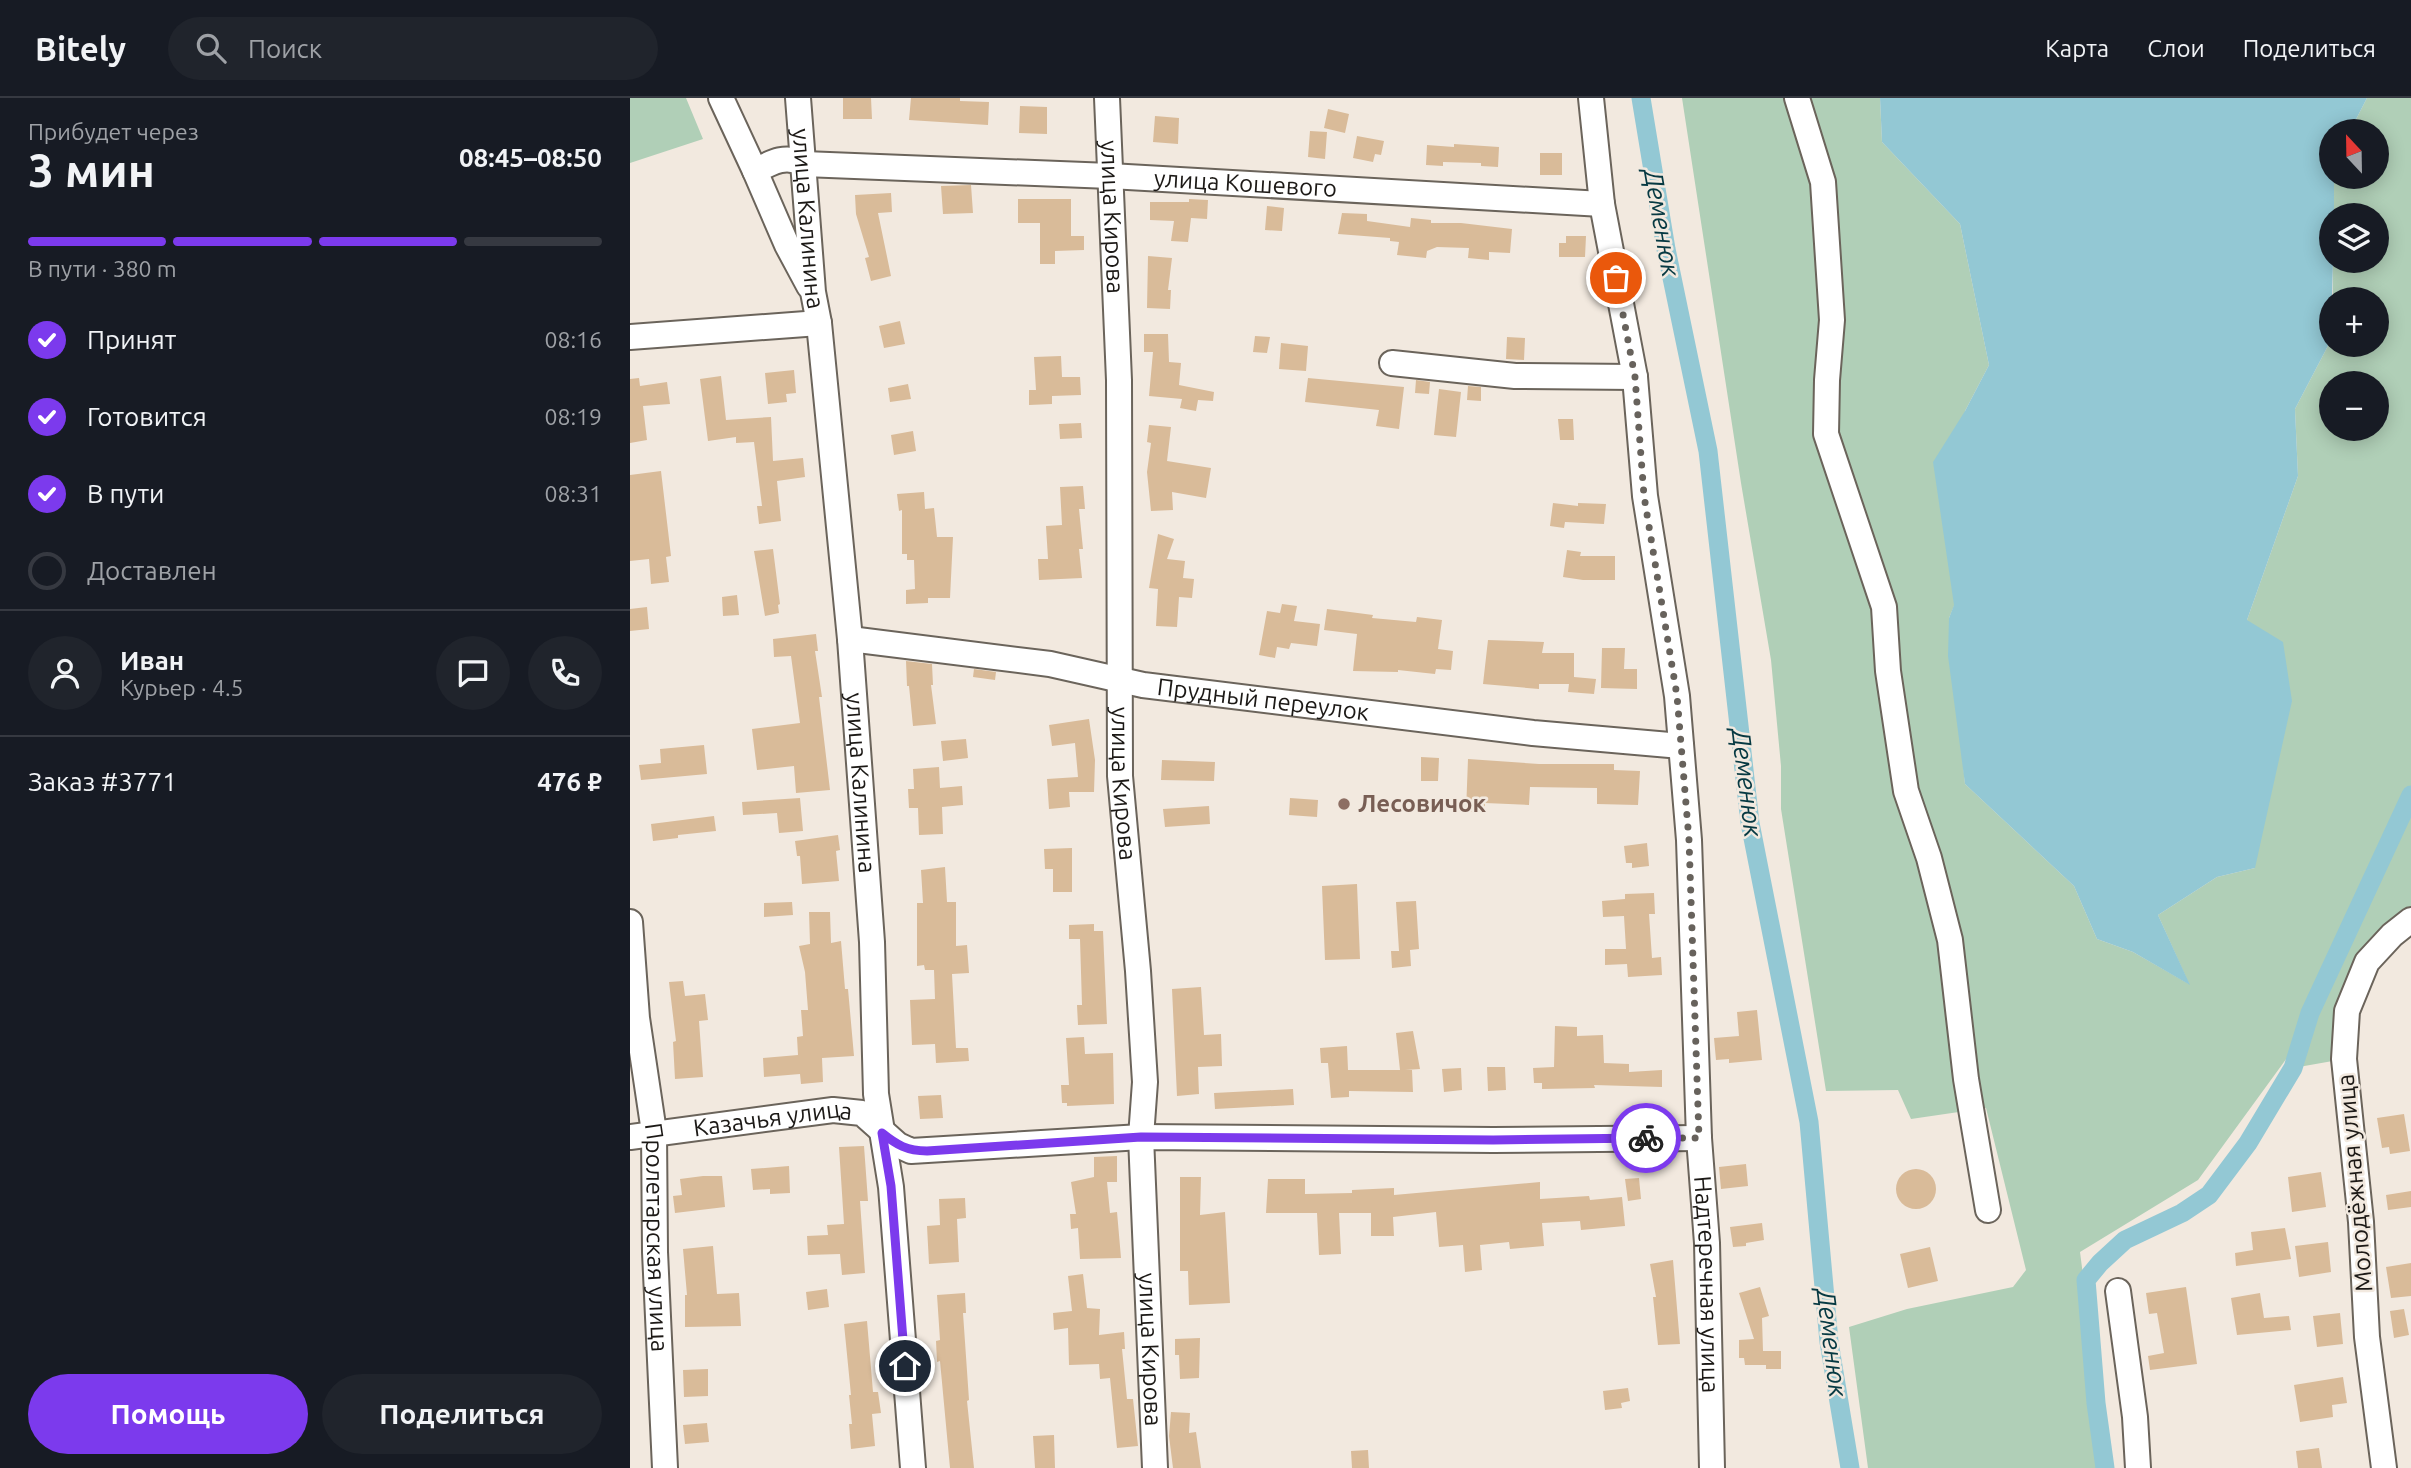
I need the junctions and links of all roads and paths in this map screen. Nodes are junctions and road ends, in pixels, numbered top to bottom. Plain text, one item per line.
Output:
1 (721, 98) edge
2 (798, 98) edge
3 (1107, 98) edge
4 (1591, 98) edge
5 (1797, 98) edge
6 (804, 164) junction
7 (755, 170) junction
8 (1110, 176) junction
9 (1602, 204) junction
10 (813, 292) junction
11 (819, 323) junction
12 (630, 337) edge
13 (1392, 363) dead end
14 (1635, 377) junction
15 (850, 639) junction
16 (1119, 678) junction
17 (1681, 746) junction
18 (2411, 920) edge
19 (630, 922) edge
20 (882, 1133) junction
21 (642, 1135) edge
22 (1141, 1137) junction
23 (1699, 1138) junction
24 (1988, 1210) dead end
25 (2118, 1292) dead end
26 (665, 1468) edge
27 (913, 1468) edge
28 (1155, 1468) edge
29 (1712, 1468) edge
30 (2138, 1468) edge
31 (2384, 1468) edge

1 - 7 street
2 - 6 street, улица Калинина
3 - 8 street, улица Кирова
4 - 9 street, Надтеречная улица
5 - 24 street
6 - 7 street, улица Кошевого
6 - 8 street, улица Кошевого
6 - 10 street, улица Калинина
7 - 10 street
8 - 9 street, улица Кошевого
8 - 16 street, улица Кирова
9 - 14 street, Надтеречная улица
10 - 11 street, улица Калинина
11 - 12 street
11 - 15 street, улица Калинина
13 - 14 street
14 - 17 street, Надтеречная улица
15 - 16 street, Прудный переулок
15 - 20 street, улица Калинина
16 - 17 street, Прудный переулок
16 - 22 street, улица Кирова
17 - 23 street, Надтеречная улица
18 - 31 street, Молодёжная улица
19 - 21 street, Пролетарская улица
20 - 21 street, Казачья улица
20 - 22 street, Казачья улица
20 - 27 street, улица Калинина
21 - 26 street, Пролетарская улица
22 - 23 street, Казачья улица
22 - 28 street, улица Кирова
23 - 29 street, Надтеречная улица
25 - 30 street

